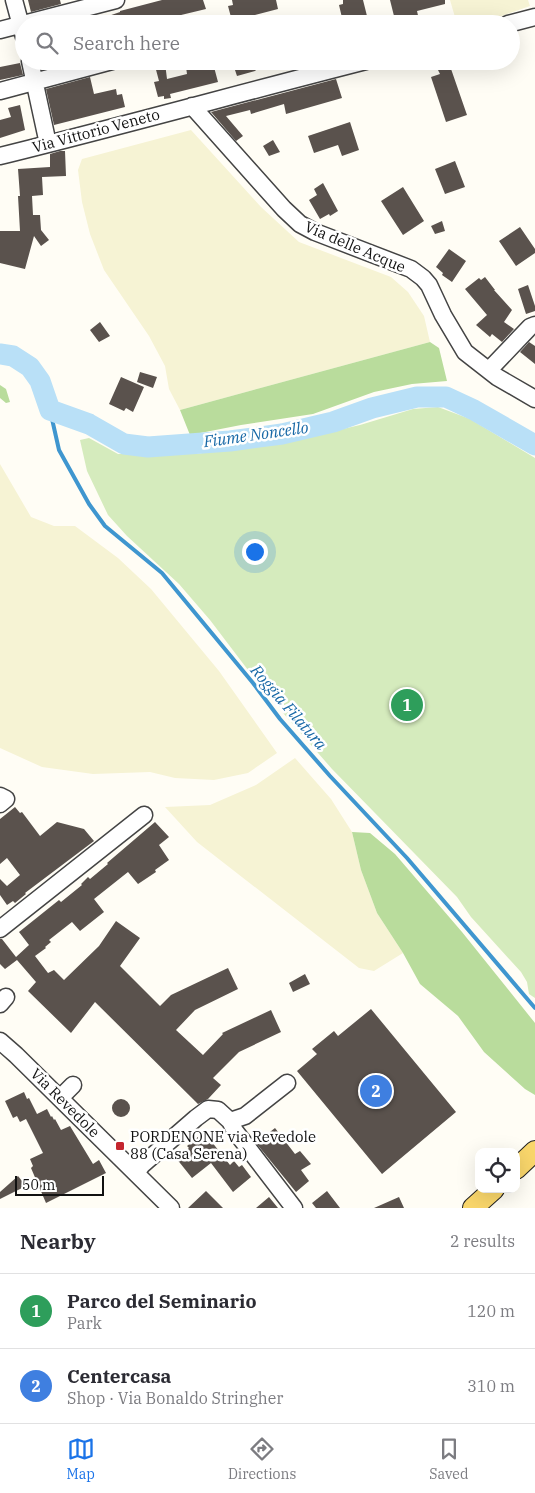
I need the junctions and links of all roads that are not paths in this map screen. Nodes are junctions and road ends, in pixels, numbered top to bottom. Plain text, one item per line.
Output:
1 (14, 0) edge
2 (116, 0) edge
3 (18, 15) edge
4 (69, 15) edge
5 (535, 17) edge
6 (520, 21) edge
7 (0, 30) edge
8 (15, 30) edge
9 (32, 70) edge
10 (79, 70) edge
11 (331, 70) edge
12 (35, 82) junction
13 (0, 91) edge
14 (192, 106) junction
15 (48, 144) junction
16 (0, 156) edge
17 (535, 325) edge
18 (489, 370) junction
19 (535, 399) edge
20 (0, 796) edge
21 (0, 804) edge
22 (144, 815) dead end
23 (0, 929) edge
24 (0, 1041) edge
25 (287, 1083) dead end
26 (73, 1085) dead end
27 (60, 1098) junction
28 (230, 1121) junction
29 (535, 1151) edge
30 (520, 1165) edge
31 (136, 1173) junction
32 (490, 1193) edge
33 (171, 1208) edge
34 (294, 1208) edge
35 (473, 1208) edge

1 - 3 street
2 - 4 street
5 - 6 street
7 - 8 street
9 - 12 street
10 - 12 street
11 - 14 street, Via Vittorio Veneto
12 - 13 street
12 - 15 street
14 - 15 street, Via Vittorio Veneto
14 - 18 street, Via delle Acque
15 - 16 street, Via Vittorio Veneto
17 - 18 street
18 - 19 street, Via delle Acque
20 - 21 street
22 - 23 street
24 - 27 street, Via Revedole
25 - 28 street
26 - 27 street
27 - 31 street, Via Revedole
28 - 31 street
28 - 34 street
29 - 30 main road
31 - 33 street, Via Revedole
32 - 35 main road

